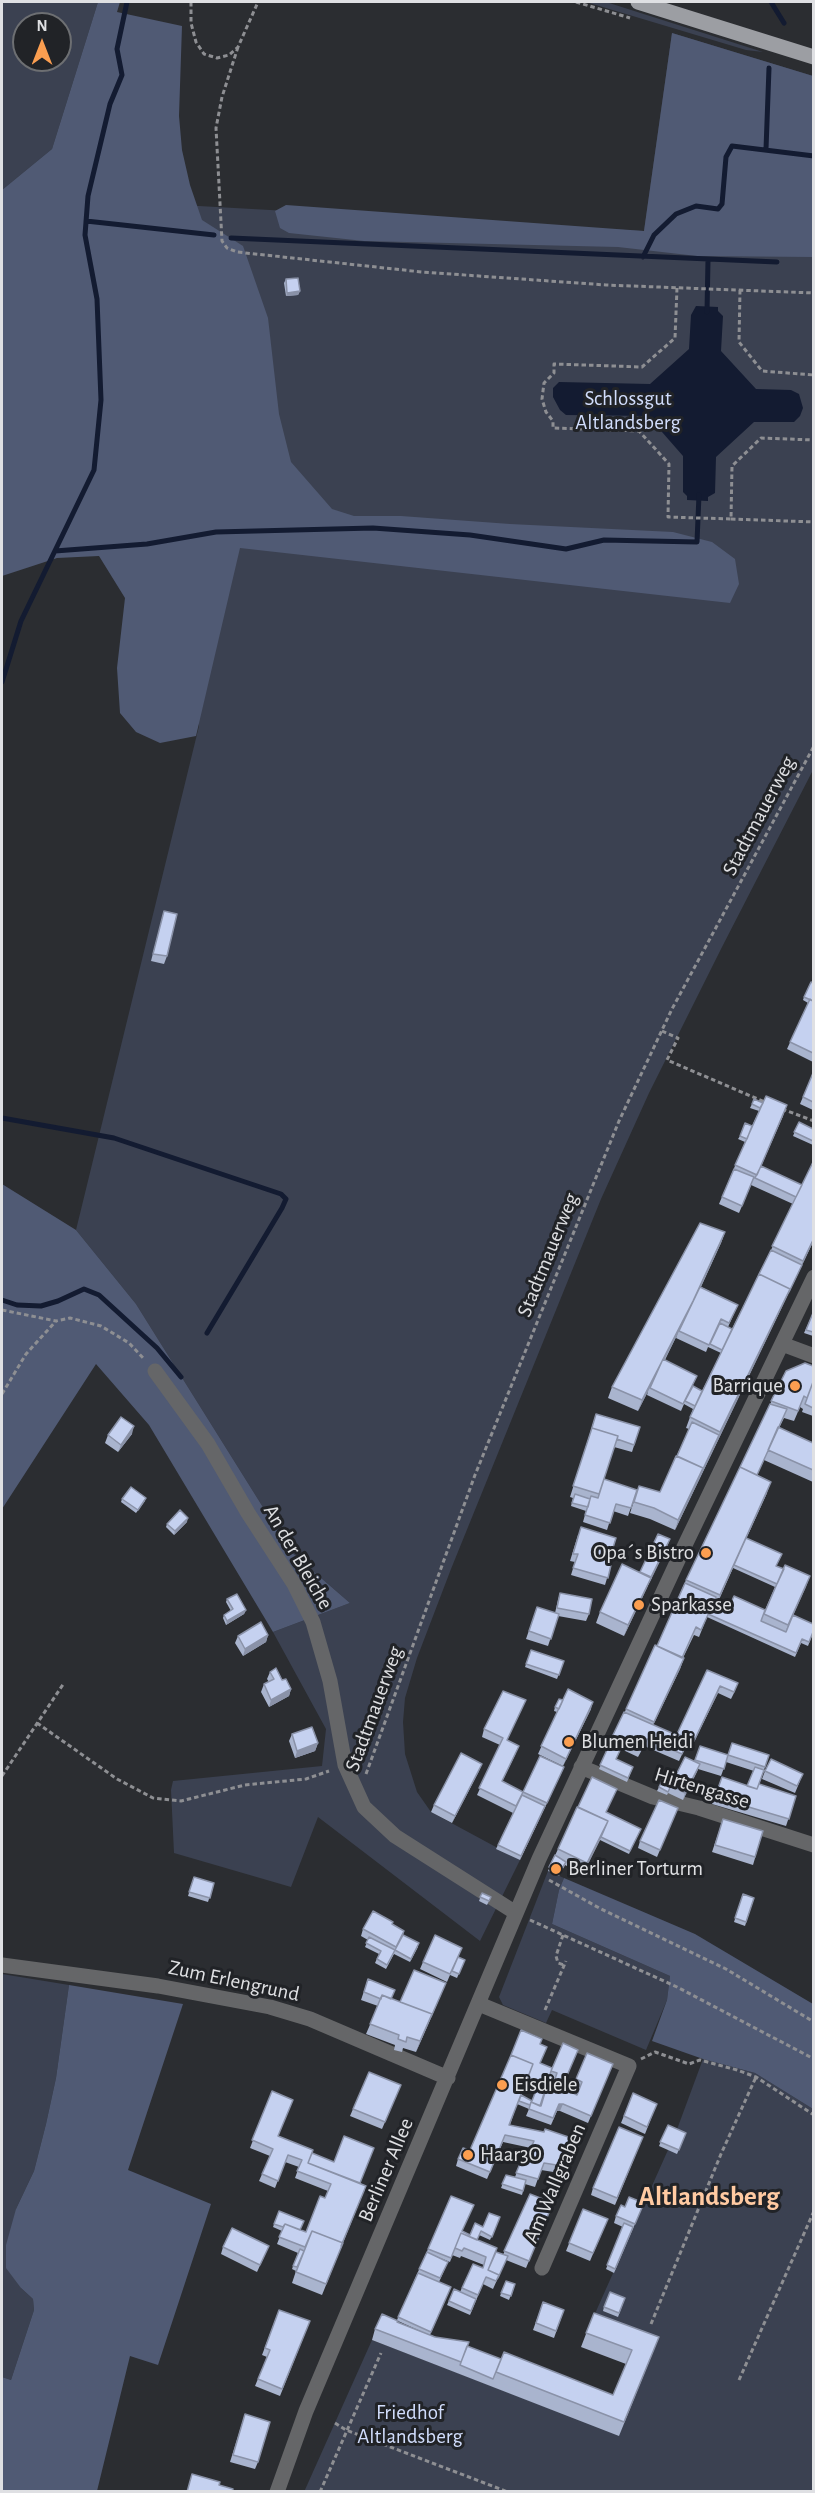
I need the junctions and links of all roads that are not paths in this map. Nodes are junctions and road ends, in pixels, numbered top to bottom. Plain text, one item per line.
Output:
1 (638, 2) edge
2 (813, 57) edge
3 (813, 1277) edge
4 (782, 1344) junction
5 (813, 1356) edge
6 (155, 1371) road end
7 (581, 1767) junction
8 (813, 1845) edge
9 (521, 1915) junction
10 (2, 1965) edge
11 (479, 2004) junction
12 (448, 2078) junction
13 (542, 2268) dead end
14 (277, 2492) edge

1 - 2 main road
3 - 4 street, Berliner Allee
4 - 5 street
4 - 7 street, Berliner Allee
6 - 9 street, An der Bleiche
7 - 8 street, Hirtengasse
7 - 9 street, Berliner Allee
9 - 11 street, Berliner Allee
10 - 12 street, Zum Erlengrund
11 - 12 street, Berliner Allee
11 - 13 street, Am Wallgraben
12 - 14 street, Berliner Allee

